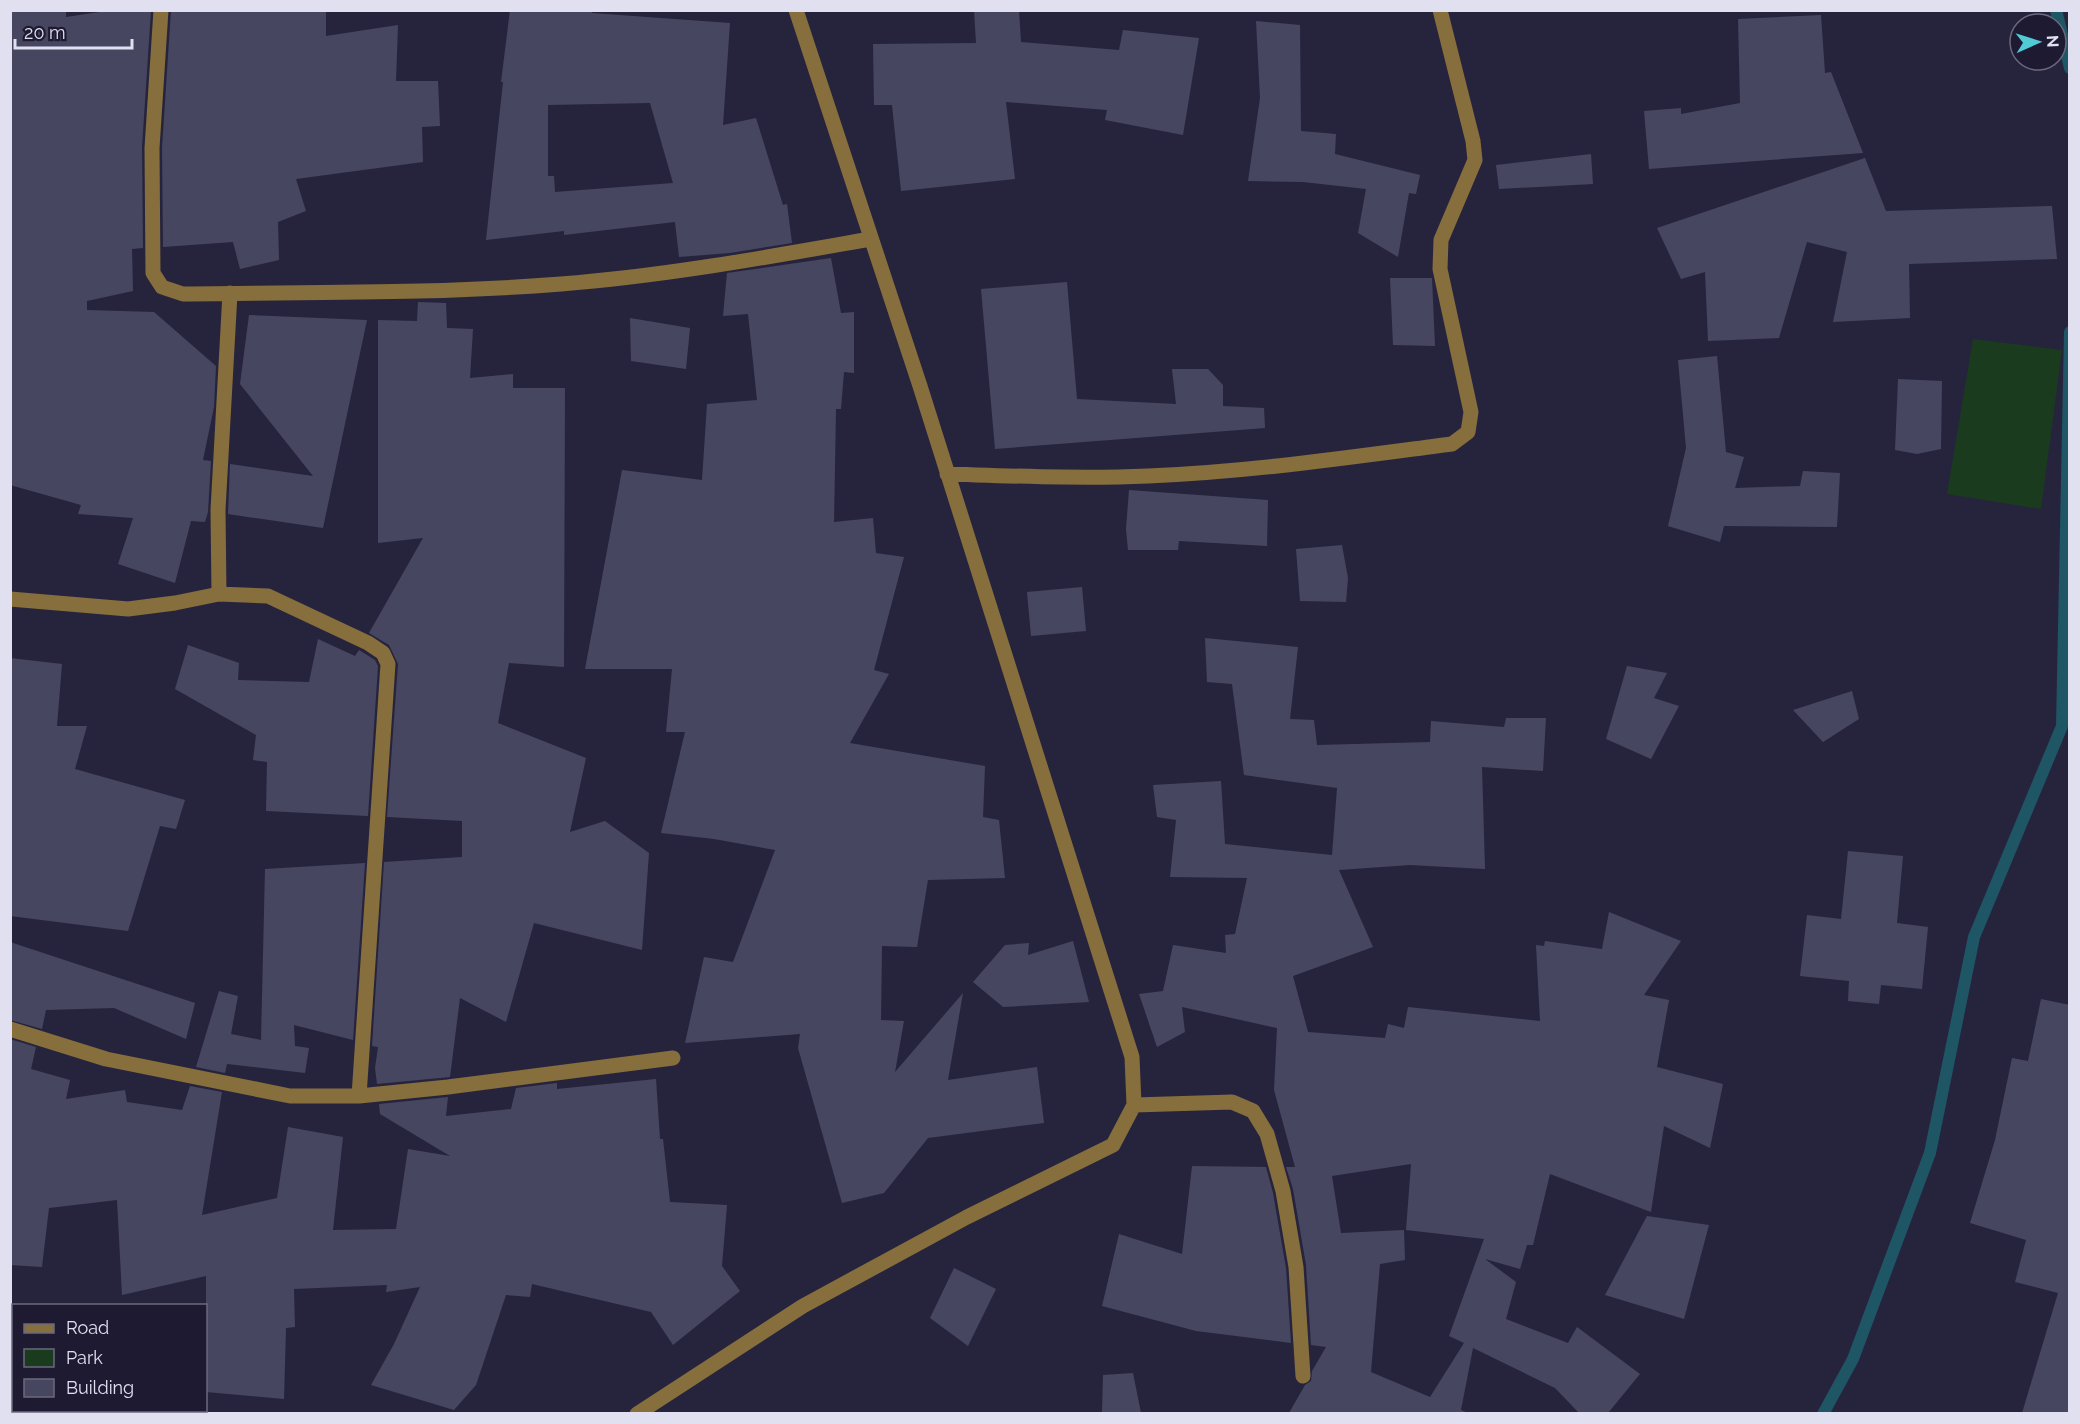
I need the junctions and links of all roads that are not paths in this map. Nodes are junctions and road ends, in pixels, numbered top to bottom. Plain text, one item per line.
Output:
1 (161, 10) edge
2 (796, 10) edge
3 (1440, 10) edge
4 (871, 239) junction
5 (230, 293) junction
6 (947, 474) junction
7 (219, 594) junction
8 (10, 599) edge
9 (10, 1029) edge
10 (673, 1058) dead end
11 (359, 1096) junction
12 (1134, 1105) junction
13 (1302, 1376) dead end
14 (637, 1413) edge

1 - 5 street
2 - 4 street
3 - 6 street
4 - 5 street
4 - 6 street
5 - 7 street
6 - 12 street
7 - 8 street
7 - 11 street
9 - 11 street
10 - 11 street
12 - 13 street
12 - 14 street

